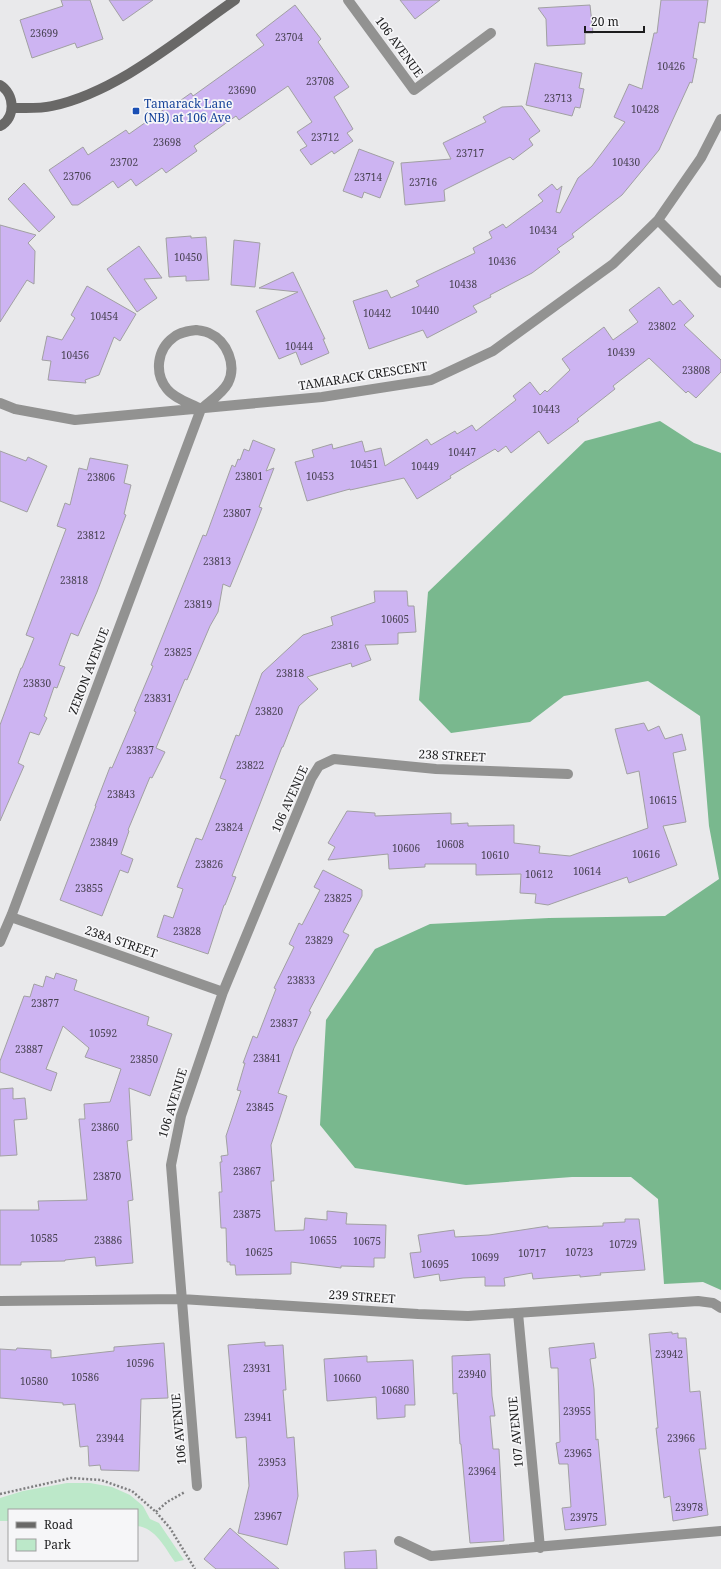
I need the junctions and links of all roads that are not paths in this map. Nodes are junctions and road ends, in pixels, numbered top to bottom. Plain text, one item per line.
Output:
1 (234, 0) edge
2 (348, 0) edge
3 (491, 33) dead end
4 (0, 85) edge
5 (13, 108) junction
6 (721, 119) edge
7 (0, 126) edge
8 (658, 220) junction
9 (721, 283) edge
10 (0, 403) edge
11 (201, 409) junction
12 (334, 759) joint
13 (568, 774) dead end
14 (11, 917) junction
15 (0, 942) edge
16 (224, 992) junction
17 (181, 1299) junction
18 (0, 1301) edge
19 (721, 1308) edge
20 (518, 1313) junction
21 (197, 1486) road end
22 (721, 1531) edge
23 (399, 1541) dead end
24 (540, 1548) junction

1 - 5 street
2 - 3 street, 106 AVENUE
4 - 5 street
5 - 7 street
6 - 8 street, TAMARACK CRESCENT
8 - 9 street
8 - 11 street, TAMARACK CRESCENT
10 - 11 street, TAMARACK CRESCENT
11 - 11 street
11 - 14 street, ZERON AVENUE
12 - 13 street, 238 STREET
12 - 16 street, 106 AVENUE
14 - 15 street, ZERON AVENUE
14 - 16 street, 238A STREET
16 - 17 street, 106 AVENUE
17 - 18 street, 239 STREET
17 - 20 street, 239 STREET
17 - 21 street, 106 AVENUE
19 - 20 street, 239 STREET
20 - 24 street, 107 AVENUE
22 - 24 street
23 - 24 street

